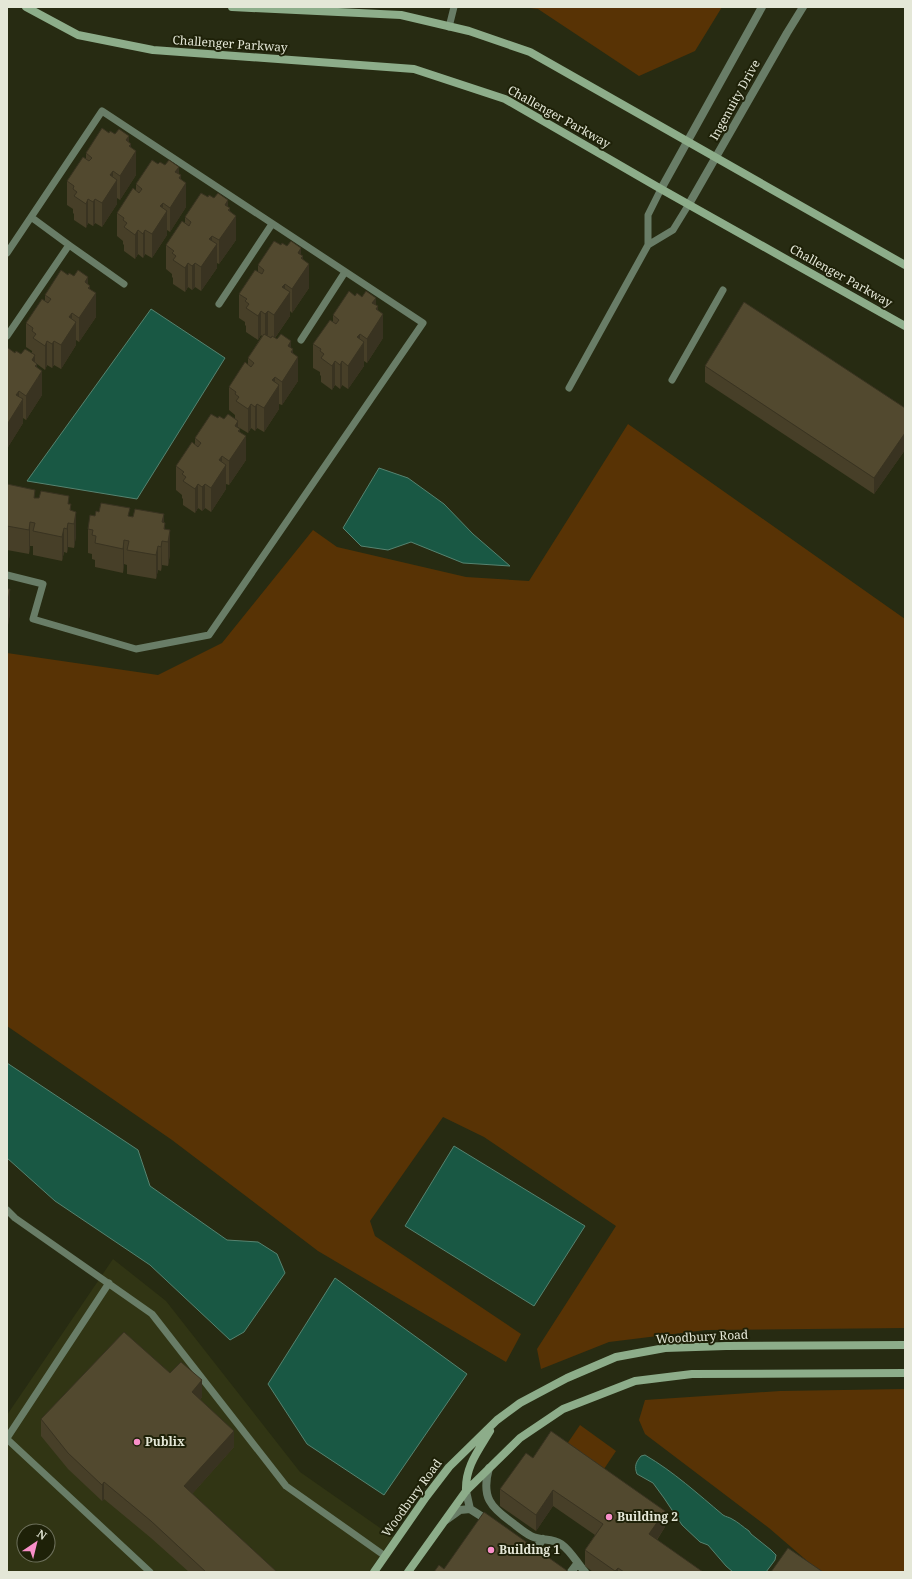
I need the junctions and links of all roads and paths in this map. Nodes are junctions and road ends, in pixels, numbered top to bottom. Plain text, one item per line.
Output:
1 (26, 7) edge
2 (232, 7) edge
3 (454, 7) edge
4 (762, 7) edge
5 (803, 7) edge
6 (300, 8) edge
7 (448, 27) junction
8 (686, 141) junction
9 (716, 158) junction
10 (661, 189) junction
11 (689, 204) junction
12 (31, 217) junction
13 (272, 224) junction
14 (69, 245) junction
15 (648, 245) junction
16 (7, 253) edge
17 (905, 265) edge
18 (346, 272) junction
19 (124, 284) dead end
20 (724, 290) dead end
21 (220, 304) dead end
22 (905, 326) edge
23 (7, 336) edge
24 (301, 340) dead end
25 (672, 380) dead end
26 (569, 388) dead end
27 (7, 575) edge
28 (7, 1210) edge
29 (109, 1283) junction
30 (905, 1345) edge
31 (905, 1373) edge
32 (497, 1420) junction
33 (7, 1438) edge
34 (489, 1468) junction
35 (466, 1491) junction
36 (470, 1508) junction
37 (444, 1522) junction
38 (499, 1528) edge
39 (543, 1539) junction
40 (524, 1546) edge
41 (385, 1556) junction
42 (577, 1564) junction
43 (150, 1572) edge
44 (374, 1572) edge
45 (408, 1572) edge
46 (571, 1572) edge
47 (585, 1572) edge

1 - 10 main road, Challenger Parkway
2 - 6 main road
3 - 7 lane
4 - 8 street, Ingenuity Drive
5 - 9 street, Ingenuity Drive
6 - 7 main road
7 - 8 main road
8 - 9 main road
8 - 10 street, Ingenuity Drive
9 - 11 street, Ingenuity Drive
9 - 17 main road
10 - 11 main road, Challenger Parkway
10 - 15 lane
11 - 15 lane
11 - 22 main road, Challenger Parkway
12 - 13 lane
12 - 14 lane
12 - 16 lane
13 - 18 lane
13 - 21 lane
14 - 19 lane
14 - 23 lane
15 - 26 lane
18 - 24 lane
18 - 27 lane
20 - 25 lane
28 - 29 lane
29 - 33 lane
29 - 41 lane
30 - 32 main road, Woodbury Road
31 - 34 main road
32 - 35 main road
32 - 41 main road, Woodbury Road
33 - 43 lane
34 - 35 main road
34 - 39 street
35 - 36 street
35 - 37 main road
36 - 37 street
36 - 38 street
37 - 45 main road
39 - 40 street
39 - 42 street
41 - 44 main road, Woodbury Road
42 - 46 street
42 - 47 street

